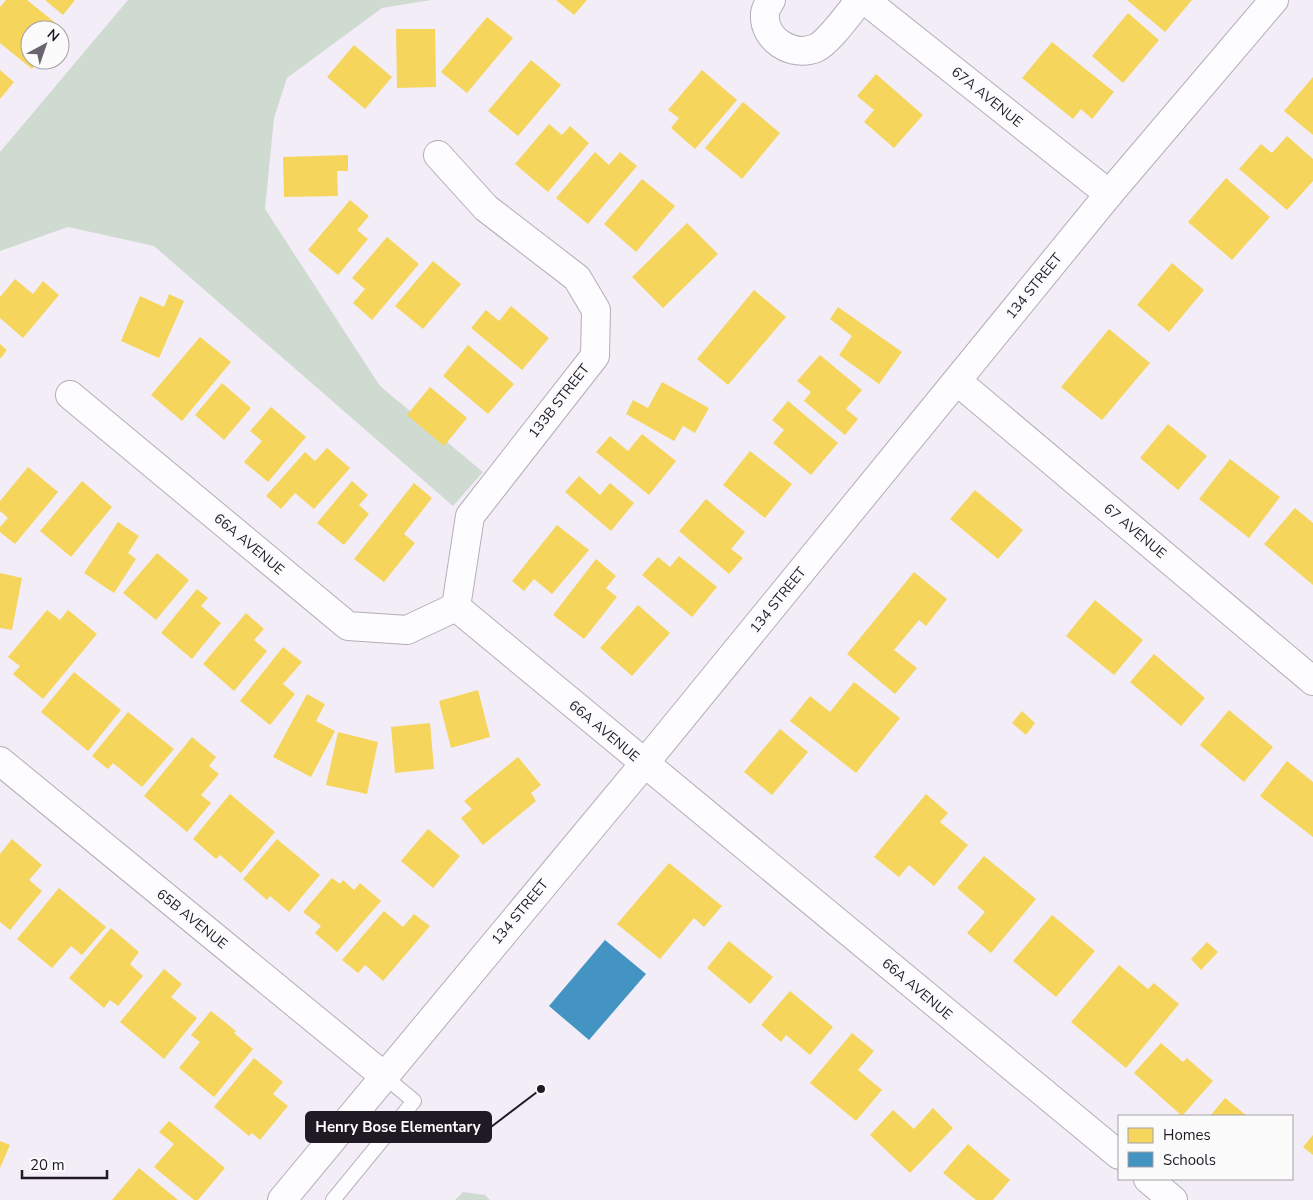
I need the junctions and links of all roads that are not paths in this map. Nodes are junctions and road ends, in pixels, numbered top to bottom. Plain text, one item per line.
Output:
1 (771, 0) edge
2 (860, 0) edge
3 (865, 0) edge
4 (1274, 0) edge
5 (438, 155) dead end
6 (1109, 194) junction
7 (957, 381) junction
8 (70, 395) dead end
9 (456, 607) junction
10 (1313, 681) edge
11 (0, 761) edge
12 (644, 764) junction
13 (384, 1076) junction
14 (1118, 1154) edge
15 (1149, 1180) edge
16 (282, 1200) edge
17 (333, 1200) edge
18 (1173, 1200) edge

1 - 2 street
3 - 6 street, 67A AVENUE
4 - 6 street, 134 STREET
5 - 9 street, 133B STREET
6 - 7 street, 134 STREET
7 - 10 street, 67 AVENUE
7 - 12 street, 134 STREET
8 - 9 street, 66A AVENUE
9 - 12 street, 66A AVENUE
11 - 13 street, 65B AVENUE
12 - 13 street, 134 STREET
12 - 14 street, 66A AVENUE
13 - 16 street, 134 STREET
13 - 17 lane
15 - 18 street

